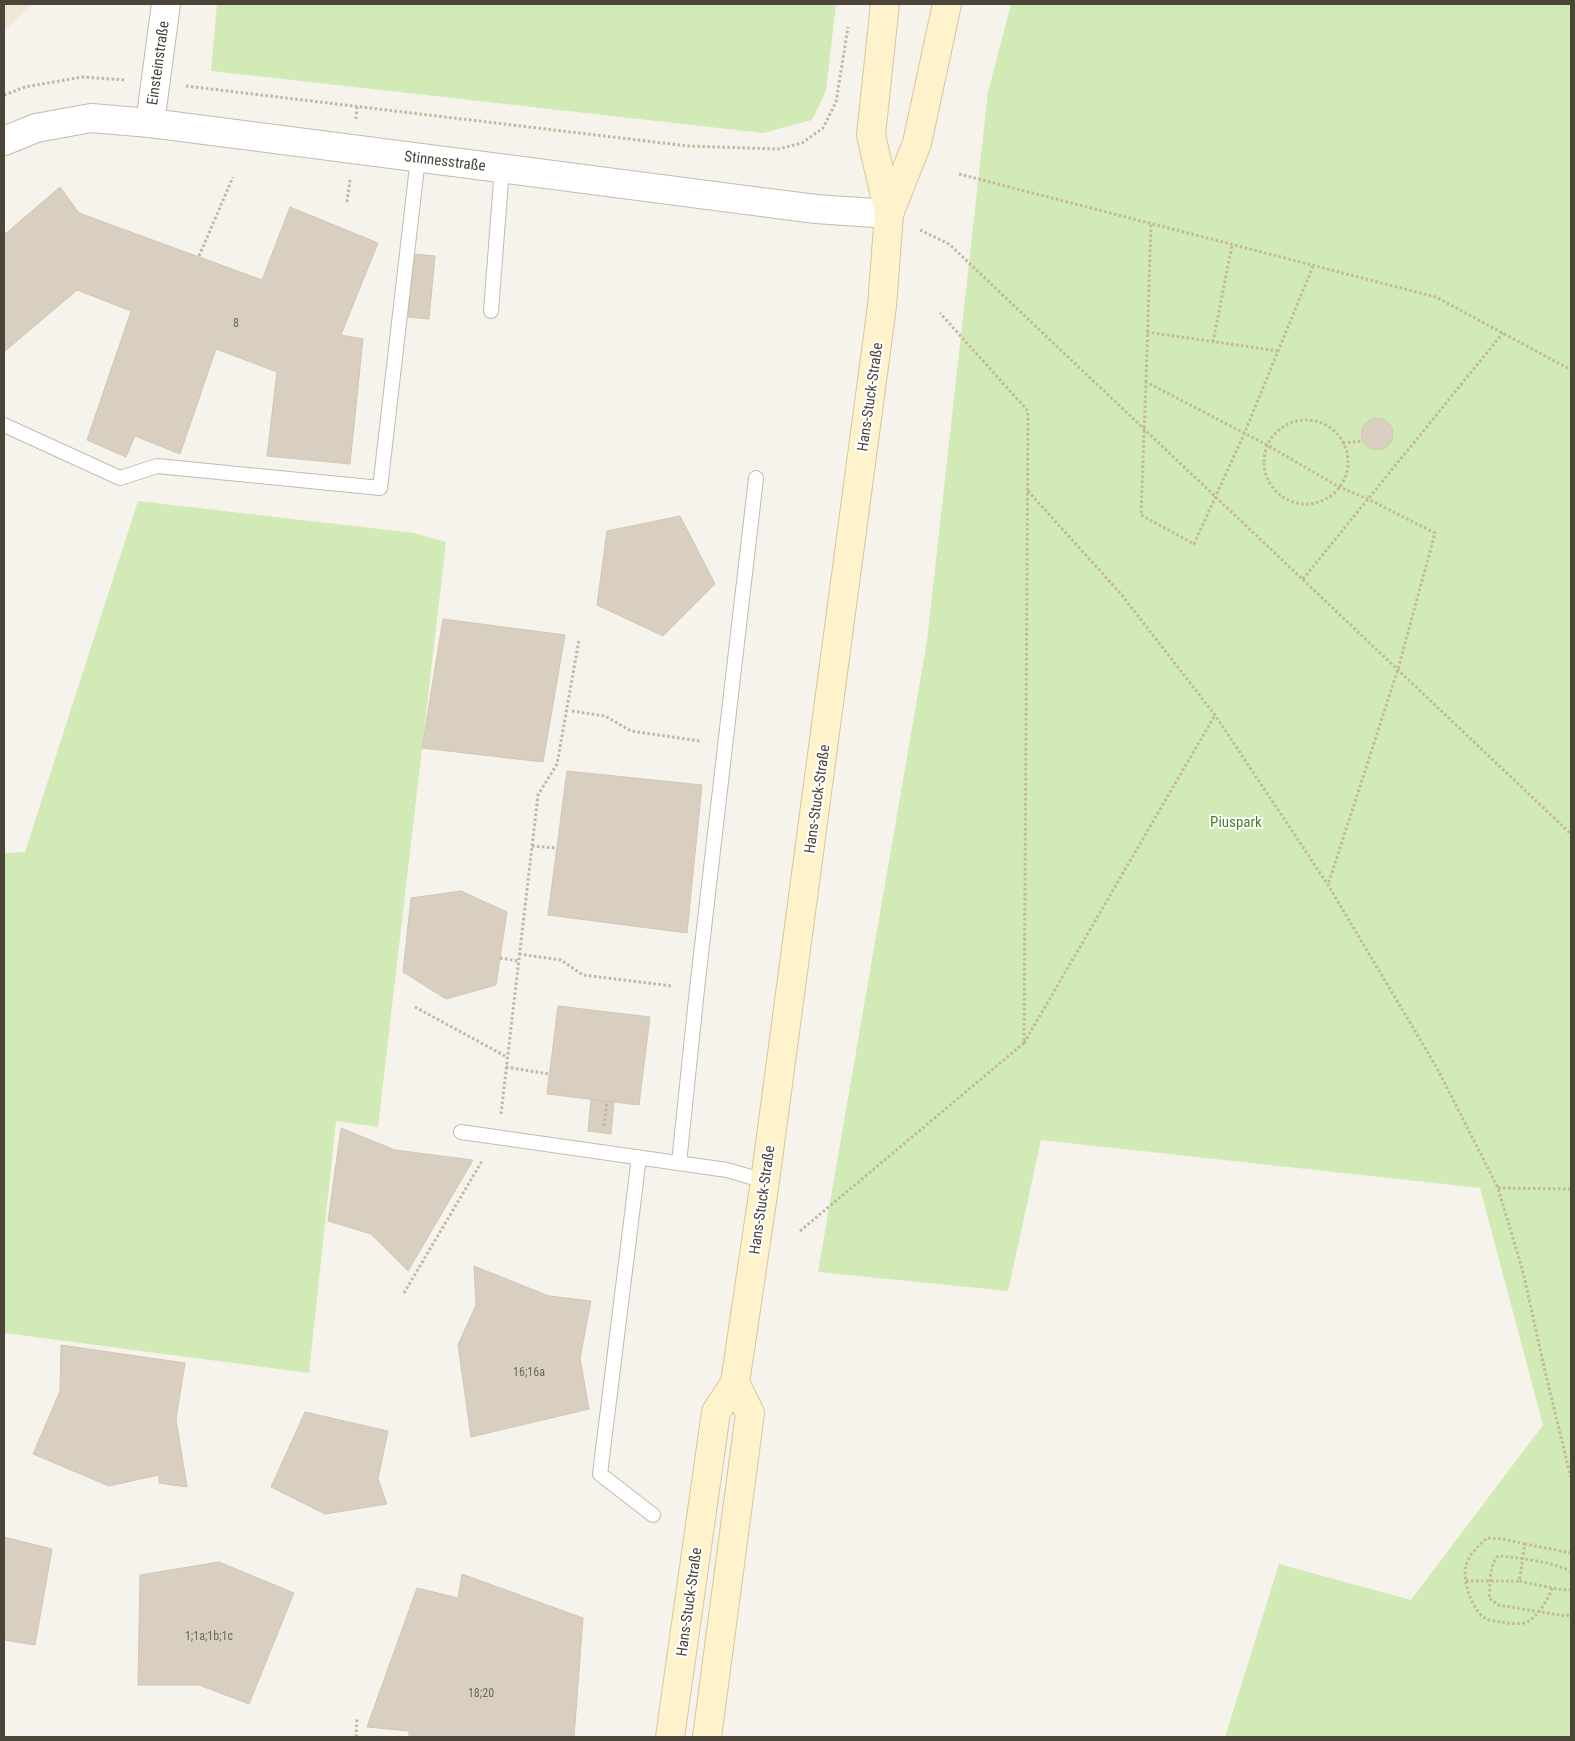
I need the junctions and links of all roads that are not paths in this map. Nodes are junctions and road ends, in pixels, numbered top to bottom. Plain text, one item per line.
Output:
1 (166, 4) edge
2 (885, 4) edge
3 (946, 4) edge
4 (150, 123) junction
5 (4, 141) edge
6 (418, 158) junction
7 (502, 168) junction
8 (889, 214) junction
9 (491, 312) dead end
10 (4, 424) edge
11 (756, 478) dead end
12 (461, 1132) dead end
13 (639, 1157) junction
14 (679, 1163) junction
15 (765, 1180) junction
16 (735, 1383) junction
17 (653, 1515) dead end
18 (670, 1737) edge
19 (707, 1737) edge

1 - 4 street, Einsteinstraße
2 - 8 main road, Hans-Stuck-Straße
3 - 8 main road, Hans-Stuck-Straße
4 - 5 street, Stinnesstraße
4 - 6 street, Stinnesstraße
6 - 7 street, Stinnesstraße
6 - 10 lane
7 - 8 street, Stinnesstraße
7 - 9 lane
8 - 15 main road, Hans-Stuck-Straße
11 - 14 lane
12 - 13 lane
13 - 14 lane
13 - 17 lane
14 - 15 lane
15 - 16 main road, Hans-Stuck-Straße
16 - 18 main road, Hans-Stuck-Straße
16 - 19 main road

